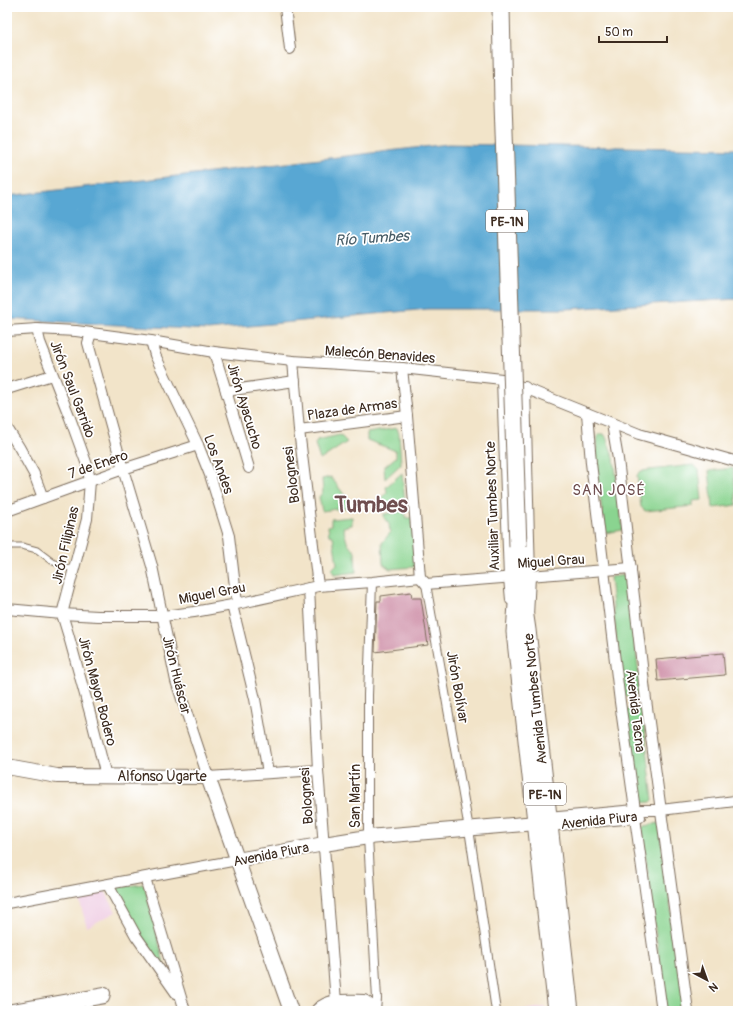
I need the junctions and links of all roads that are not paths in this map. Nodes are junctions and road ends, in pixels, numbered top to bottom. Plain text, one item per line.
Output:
1 (285, 7) edge
2 (501, 7) edge
3 (290, 49) dead end
4 (37, 329) junction
5 (7, 331) edge
6 (91, 333) junction
7 (151, 341) junction
8 (214, 352) junction
9 (293, 361) junction
10 (402, 368) junction
11 (52, 375) junction
12 (502, 379) junction
13 (295, 381) junction
14 (525, 387) junction
15 (7, 390) edge
16 (226, 391) junction
17 (587, 413) junction
18 (408, 416) junction
19 (612, 424) junction
20 (7, 428) edge
21 (299, 430) junction
22 (198, 445) junction
23 (738, 462) edge
24 (249, 468) dead end
25 (123, 469) junction
26 (90, 481) junction
27 (43, 498) junction
28 (7, 511) edge
29 (7, 546) edge
30 (631, 568) junction
31 (74, 570) junction
32 (604, 570) junction
33 (519, 577) junction
34 (423, 580) junction
35 (372, 582) junction
36 (314, 587) junction
37 (234, 604) junction
38 (7, 609) edge
39 (62, 614) junction
40 (163, 616) junction
41 (7, 767) edge
42 (318, 770) junction
43 (268, 773) junction
44 (106, 776) junction
45 (208, 777) junction
46 (738, 802) edge
47 (660, 810) junction
48 (635, 814) junction
49 (545, 822) junction
50 (469, 829) junction
51 (368, 837) junction
52 (324, 844) junction
53 (237, 860) junction
54 (145, 878) junction
55 (108, 885) junction
56 (7, 904) edge
57 (336, 1002) junction
58 (183, 1006) edge
59 (7, 1010) edge
60 (34, 1011) edge
61 (291, 1011) edge
62 (318, 1011) edge
63 (372, 1011) edge
64 (376, 1011) edge
65 (496, 1011) edge
66 (557, 1011) edge
67 (570, 1011) edge
68 (662, 1011) edge
69 (688, 1011) edge

1 - 3 street
2 - 33 highway, Avenida Tumbes Norte / PE-1N, bridge
4 - 5 street, Malecón Benavides
4 - 6 street, Malecón Benavides
4 - 11 street, Jirón Saul Garrido
6 - 7 street, Malecón Benavides
6 - 25 street, Jirón Huáscar
7 - 8 street, Malecón Benavides
7 - 22 street, Los Andes
8 - 9 street, Malecón Benavides
8 - 16 street, Jirón Ayacucho
9 - 10 street, Malecón Benavides
9 - 13 street, Bolognesi
10 - 12 street, Malecón Benavides
10 - 18 street, Jirón Bolívar
11 - 15 street
11 - 26 street, Jirón Saul Garrido
12 - 14 street, Malecón Benavides
12 - 33 street, Auxiliar Tumbes Norte
13 - 16 street
13 - 21 street, Bolognesi
14 - 17 street, Malecón Benavides
14 - 33 street
16 - 24 street, Jirón Ayacucho
17 - 19 street, Malecón Benavides
17 - 32 street, Avenida Tacna
18 - 21 street, Plaza de Armas
18 - 34 street, Jirón Bolívar
19 - 23 street, Malecón Benavides
19 - 30 street, Avenida Tacna
20 - 27 street
21 - 36 street, Bolognesi
22 - 25 street, 7 de Enero
22 - 37 street, Los Andes
25 - 26 street, 7 de Enero
25 - 40 street, Jirón Huáscar
26 - 27 street, 7 de Enero
26 - 31 street, Jirón Filipinas
27 - 28 street, 7 de Enero
29 - 31 lane
30 - 32 street, Miguel Grau
30 - 47 street, Avenida Tacna
31 - 39 street, Jirón Filipinas
32 - 33 street, Miguel Grau
32 - 48 street, Avenida Tacna
33 - 34 street, Miguel Grau
33 - 49 highway, Avenida Tumbes Norte / PE-1N
34 - 35 street, Miguel Grau
34 - 50 street, Jirón Bolívar
35 - 36 street, Miguel Grau
35 - 51 street, San Martín
36 - 37 street, Miguel Grau
36 - 42 street, Bolognesi
37 - 40 street, Miguel Grau
37 - 43 street, Los Andes
38 - 39 street, Miguel Grau
39 - 40 street, Miguel Grau
39 - 44 street, Jirón Mayor Bodero
40 - 45 street, Jirón Huáscar
41 - 44 main road, Alfonso Ugarte
42 - 43 street, Alfonso Ugarte
42 - 52 street, Bolognesi
43 - 45 street, Alfonso Ugarte
44 - 45 main road, Alfonso Ugarte
45 - 53 main road, Jirón Huáscar
46 - 47 street, Avenida Piura
47 - 48 street, Avenida Piura
47 - 69 street, Avenida Tacna
48 - 49 street, Avenida Piura
48 - 68 street, Avenida Tacna
49 - 50 main road, Avenida Piura
49 - 66 highway, Avenida Tumbes Norte / PE-1N
49 - 67 highway, Avenida Tumbes Norte / PE-1N
50 - 51 main road, Avenida Piura
50 - 65 street, Jirón Bolívar
51 - 52 main road, Avenida Piura
51 - 64 street, San Martín
52 - 53 main road, Avenida Piura
52 - 57 street, Bolognesi
53 - 54 street, Avenida Piura
53 - 61 main road, Jirón Huáscar
54 - 55 street, Avenida Piura
54 - 58 street
55 - 56 street, Avenida Piura
55 - 58 street
57 - 62 main road
57 - 63 main road
59 - 60 street

